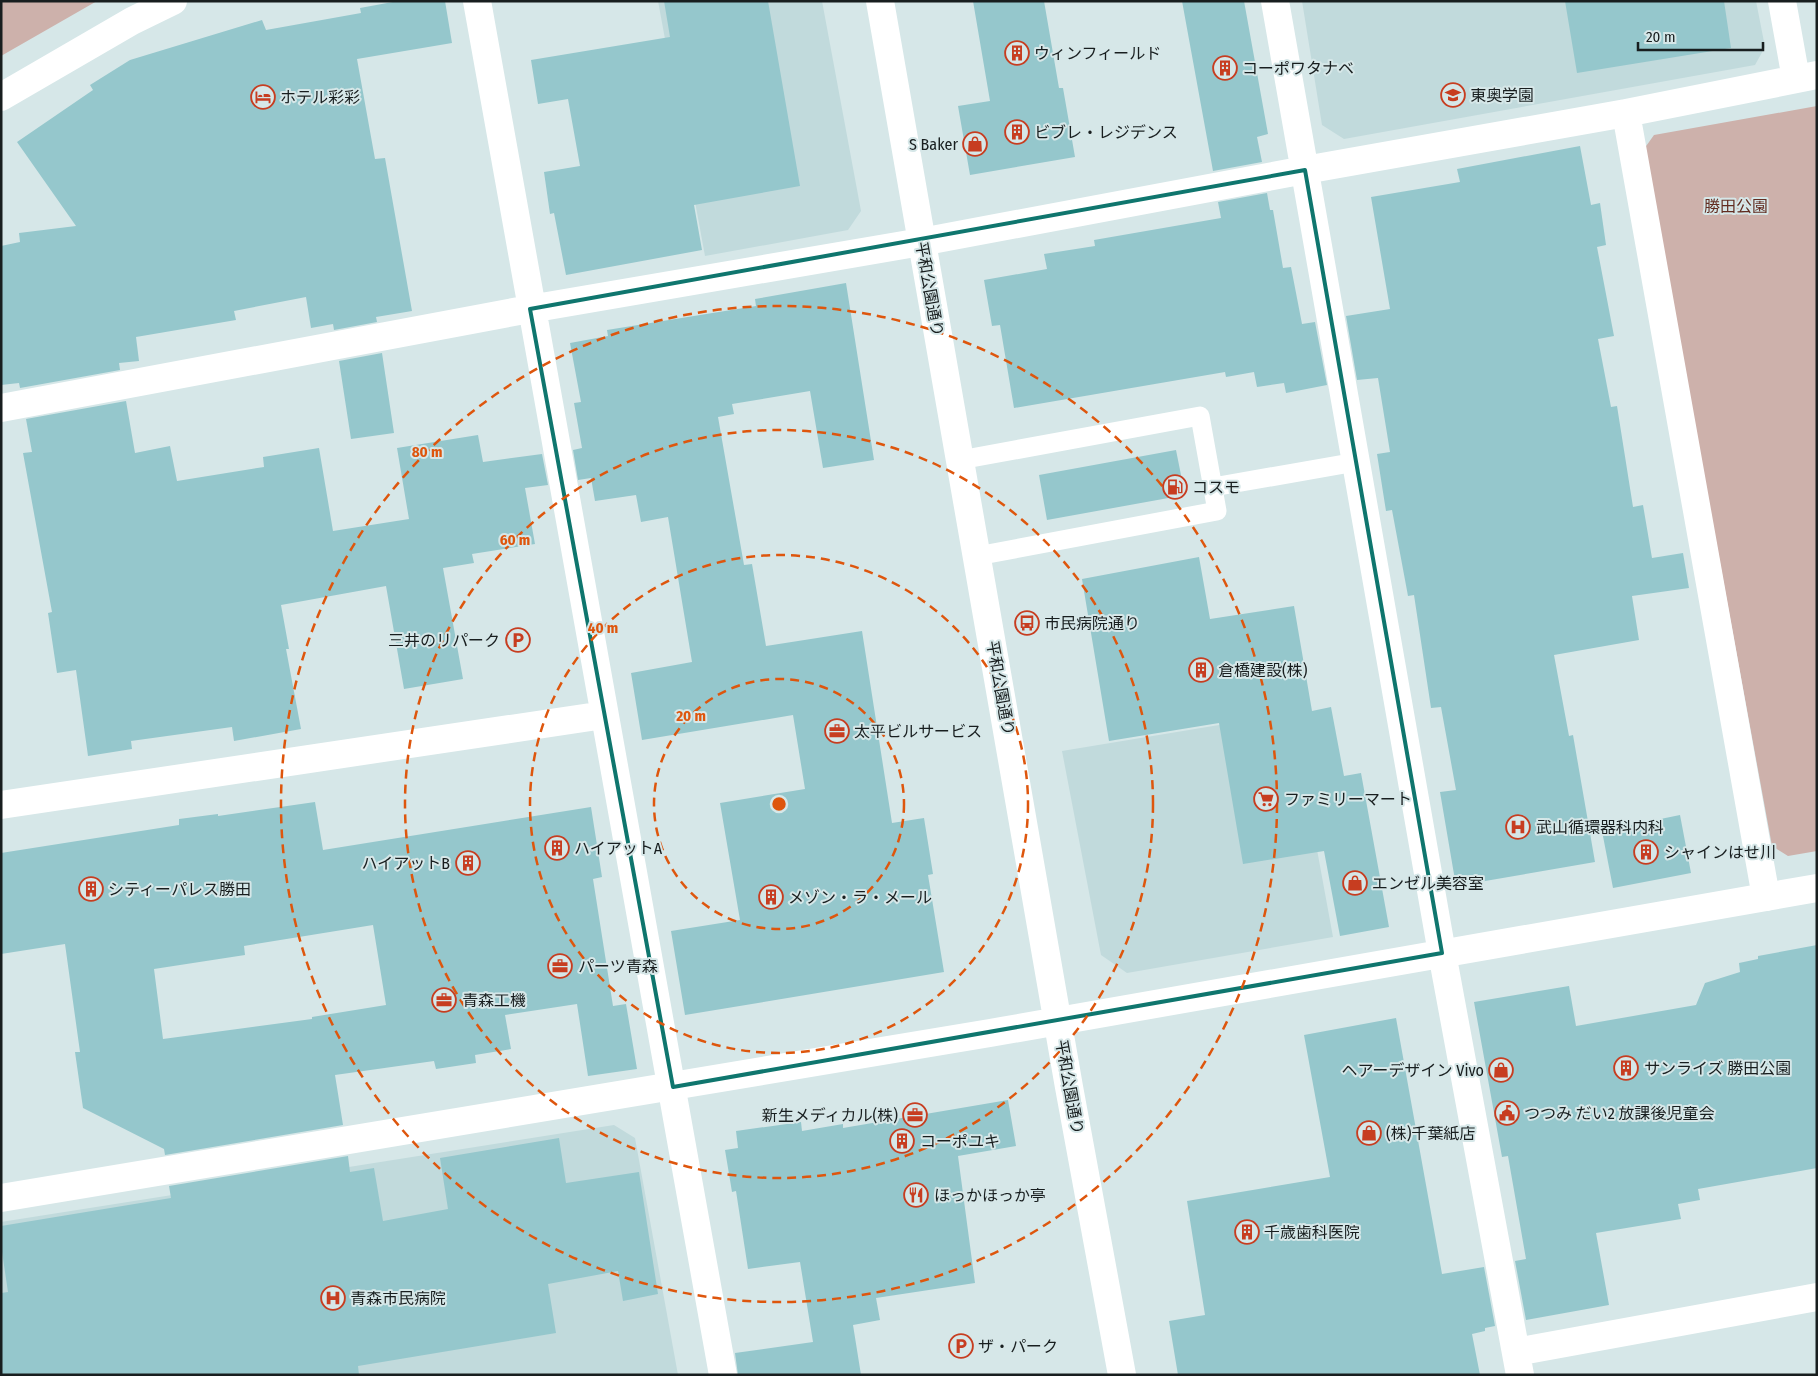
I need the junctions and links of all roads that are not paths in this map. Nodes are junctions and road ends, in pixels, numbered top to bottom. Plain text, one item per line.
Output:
1 (173, 1) edge
2 (477, 1) edge
3 (880, 1) edge
4 (1275, 1) edge
5 (1782, 1) edge
6 (1806, 77) edge
7 (1, 97) edge
8 (1626, 113) junction
9 (1305, 170) junction
10 (921, 242) junction
11 (530, 308) junction
12 (1, 408) edge
13 (960, 460) junction
14 (1356, 462) junction
15 (1213, 487) junction
16 (977, 556) junction
17 (604, 715) junction
18 (1, 805) edge
19 (1817, 888) edge
20 (1766, 897) junction
21 (1442, 953) junction
22 (1058, 1021) junction
23 (673, 1087) junction
24 (1, 1198) edge
25 (1817, 1297) edge
26 (1518, 1363) edge
27 (722, 1375) edge
28 (1122, 1375) edge

1 - 7 street
2 - 11 street
3 - 10 street, 平和公園通り
4 - 9 street
5 - 6 street
6 - 8 street
8 - 9 street
8 - 20 street
9 - 10 street
9 - 14 street
10 - 11 street
10 - 13 street, 平和公園通り
11 - 12 street
11 - 17 street
13 - 15 lane
13 - 16 street, 平和公園通り
14 - 15 lane
14 - 21 street
15 - 16 lane
16 - 22 street, 平和公園通り
17 - 18 street
17 - 23 street
19 - 20 street
20 - 21 street
21 - 22 street
21 - 26 street
22 - 23 street
22 - 28 street, 平和公園通り
23 - 24 street
23 - 27 street
25 - 26 street

